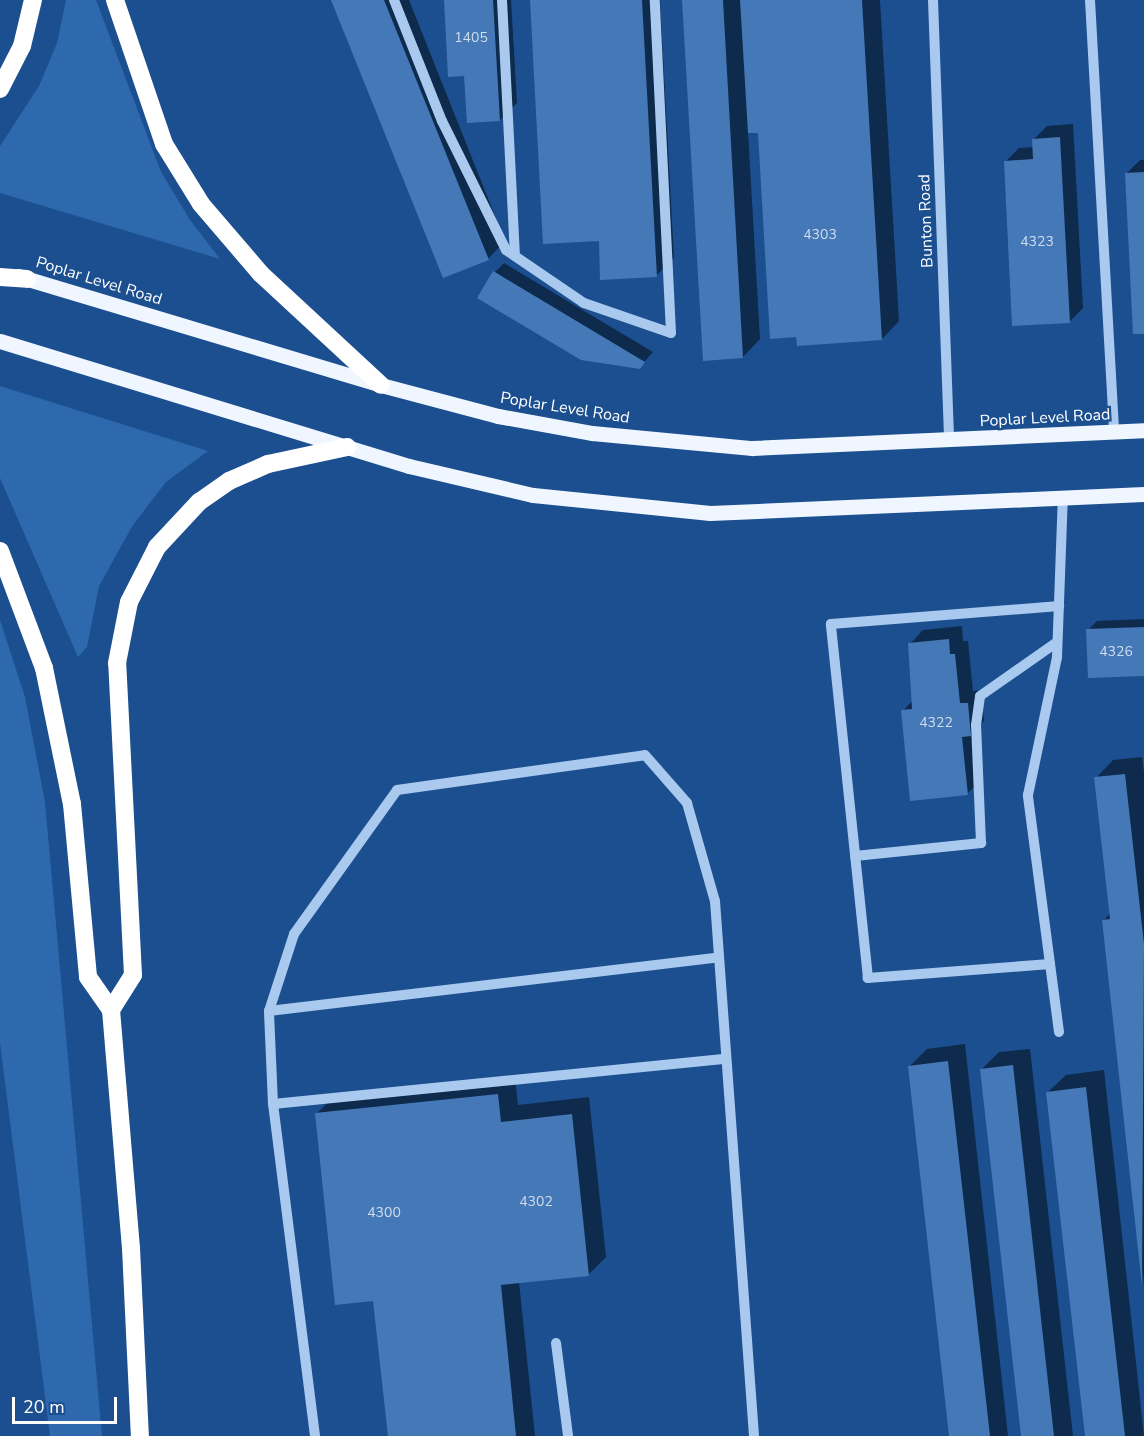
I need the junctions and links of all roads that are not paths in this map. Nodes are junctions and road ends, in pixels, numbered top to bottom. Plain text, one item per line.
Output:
1 (33, 0) edge
2 (115, 0) edge
3 (394, 0) edge
4 (502, 0) edge
5 (655, 0) edge
6 (933, 0) edge
7 (1090, 0) edge
8 (0, 89) edge
9 (515, 256) junction
10 (0, 269) edge
11 (0, 278) edge
12 (27, 279) junction
13 (0, 342) edge
14 (381, 385) junction
15 (1144, 430) edge
16 (1114, 432) junction
17 (949, 441) junction
18 (347, 447) junction
19 (1144, 494) edge
20 (1063, 497) junction
21 (0, 551) edge
22 (1059, 606) junction
23 (1057, 642) junction
24 (855, 856) junction
25 (719, 957) junction
26 (1050, 964) junction
27 (111, 1010) junction
28 (269, 1011) junction
29 (1059, 1032) dead end
30 (726, 1059) junction
31 (273, 1104) junction
32 (556, 1343) dead end
33 (140, 1436) edge
34 (315, 1436) edge
35 (568, 1436) edge
36 (754, 1436) edge

1 - 8 highway
2 - 14 highway
3 - 9 street
4 - 9 street
5 - 9 street
6 - 17 street, Bunton Road
7 - 16 street
10 - 12 main road, Poplar Level Road
11 - 12 highway
12 - 14 main road, Poplar Level Road
13 - 18 main road
14 - 17 main road, Poplar Level Road
15 - 16 main road, Poplar Level Road
16 - 17 main road, Poplar Level Road
18 - 20 main road
18 - 27 highway
19 - 20 main road
20 - 22 street
21 - 27 highway
22 - 23 street
22 - 24 street
23 - 24 street
23 - 26 street
24 - 26 street
25 - 28 street
25 - 28 street
25 - 30 street
26 - 29 street
27 - 33 highway
28 - 31 street
30 - 31 street
30 - 36 street
31 - 34 street
32 - 35 street

